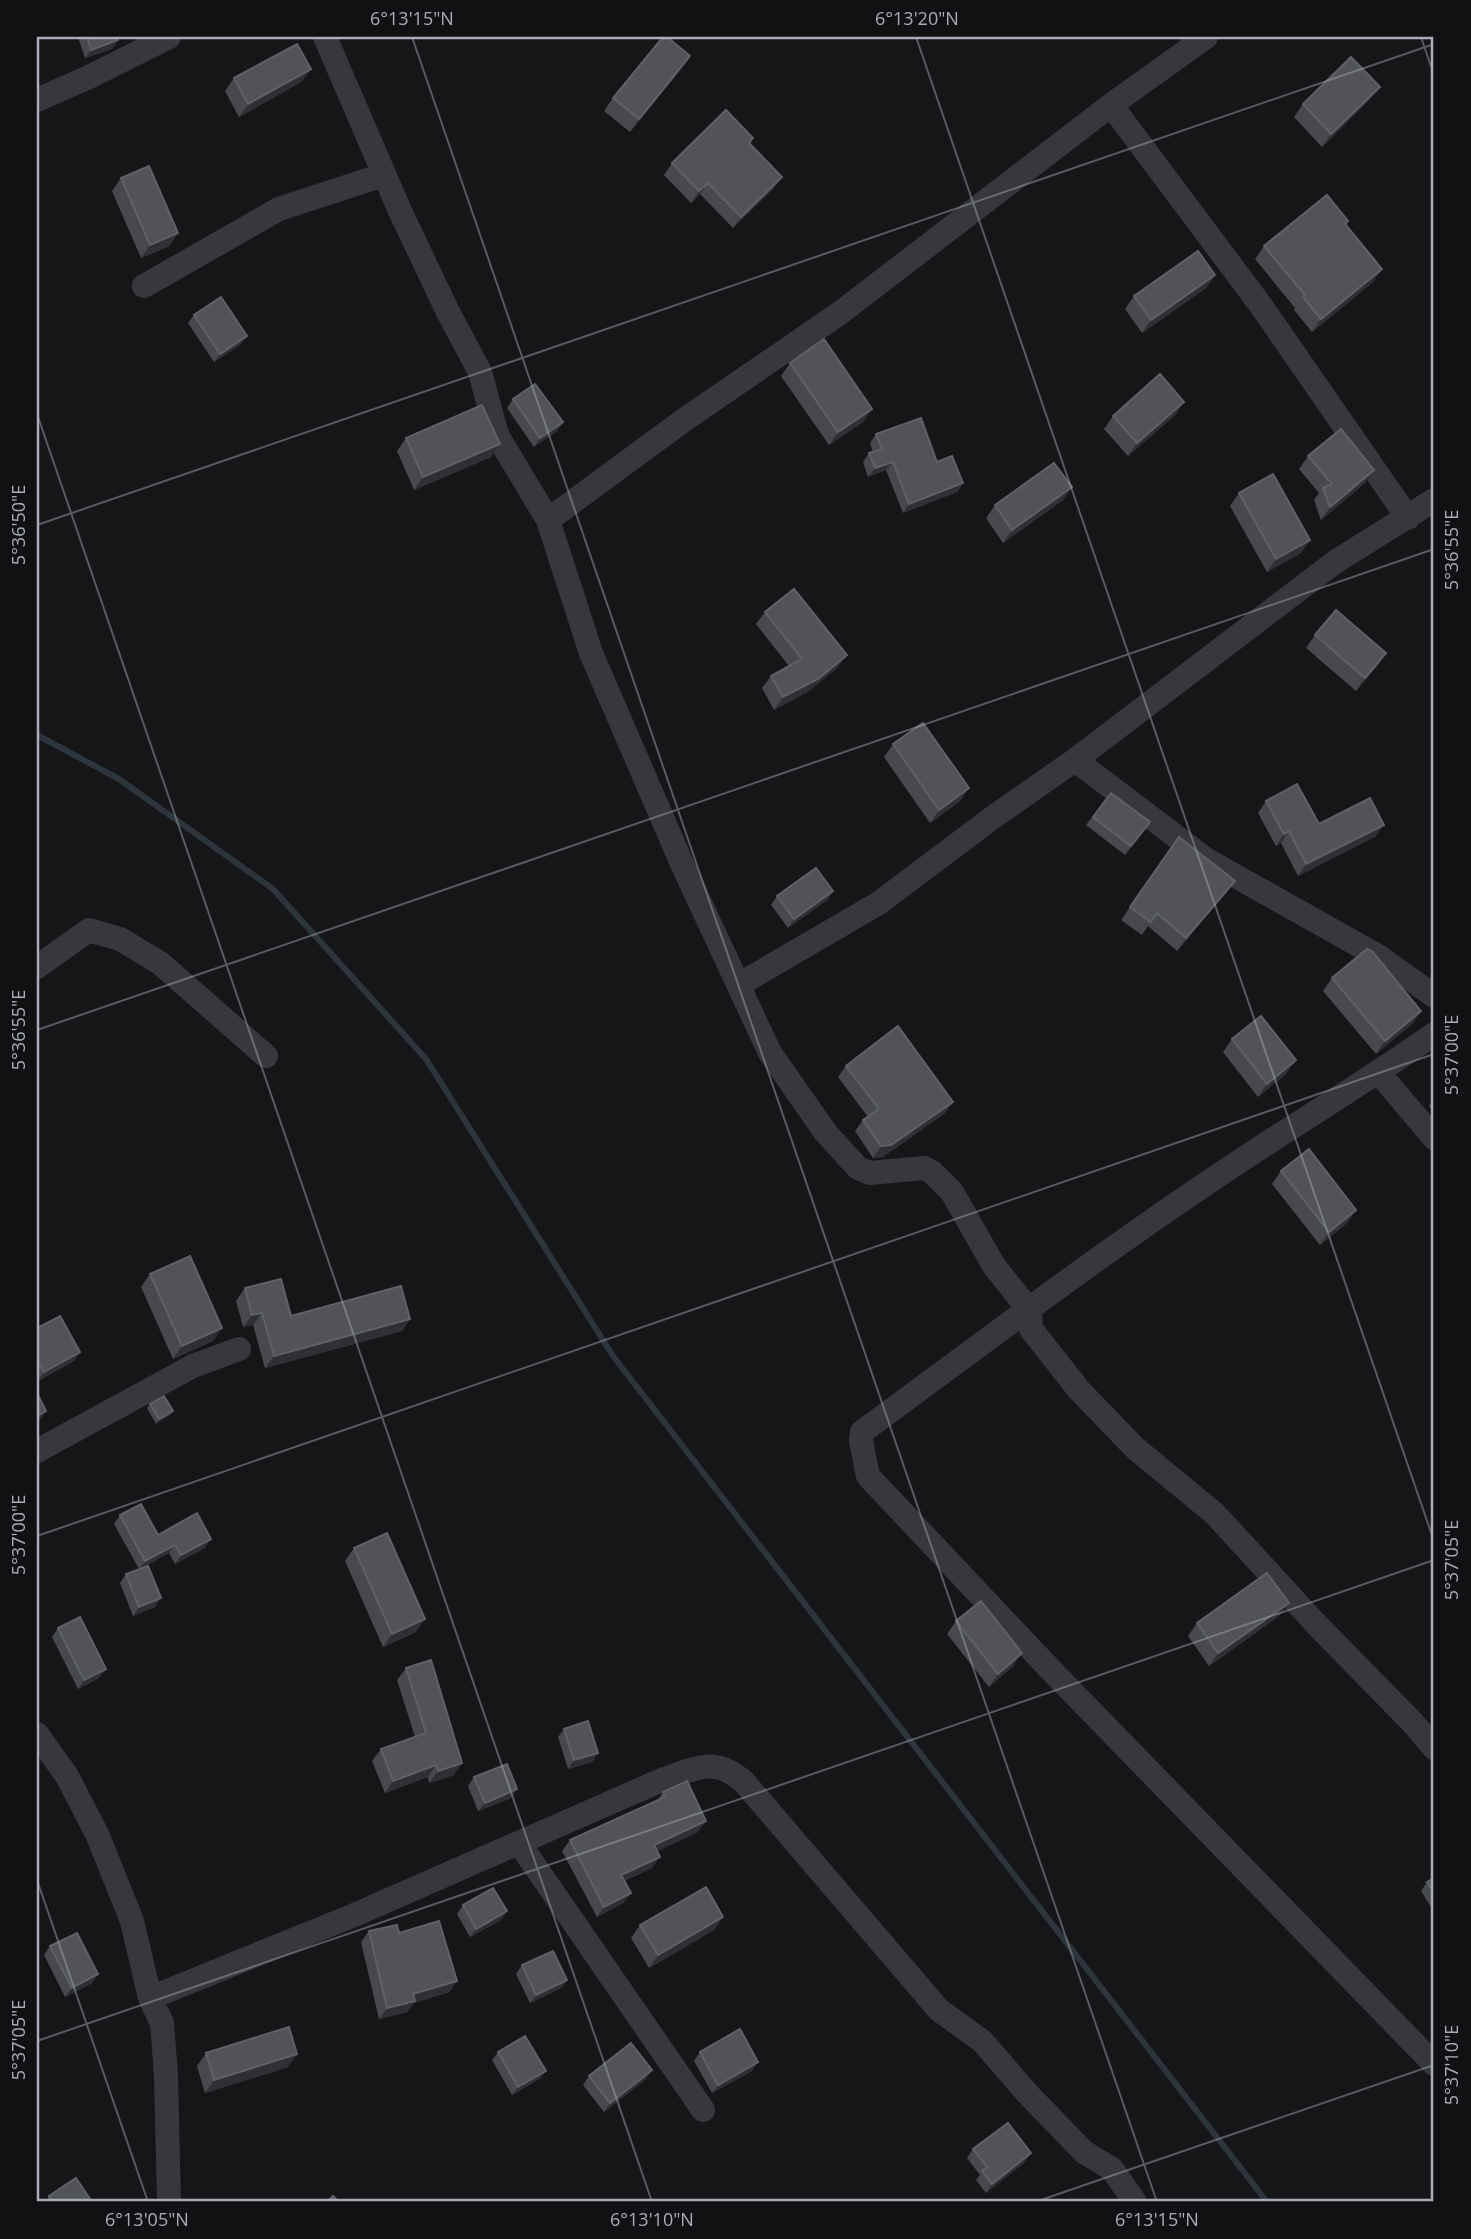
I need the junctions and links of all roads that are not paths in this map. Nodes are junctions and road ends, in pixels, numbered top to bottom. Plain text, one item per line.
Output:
1 (169, 37) edge
2 (325, 37) edge
3 (1206, 37) edge
4 (37, 100) edge
5 (1111, 105) junction
6 (383, 175) junction
7 (144, 286) dead end
8 (1434, 500) edge
9 (1408, 519) junction
10 (548, 520) junction
11 (1075, 760) junction
12 (37, 967) edge
13 (740, 984) junction
14 (1434, 996) edge
15 (1434, 1034) edge
16 (267, 1056) dead end
17 (1379, 1073) junction
18 (1434, 1138) edge
19 (1030, 1311) junction
20 (239, 1349) dead end
21 (37, 1451) edge
22 (37, 1734) edge
23 (1434, 1748) edge
24 (519, 1843) junction
25 (150, 1998) junction
26 (1434, 2064) edge
27 (703, 2110) dead end
28 (169, 2202) edge
29 (1135, 2202) edge

1 - 4 street
2 - 6 street
3 - 5 street
5 - 9 street
5 - 10 street
6 - 7 street
6 - 10 street
8 - 9 street
9 - 11 street
10 - 13 street
11 - 13 street
11 - 14 street
12 - 16 street
13 - 19 street
15 - 17 street
17 - 18 street
17 - 19 street
19 - 23 street
19 - 26 street
20 - 21 street
22 - 25 street
24 - 25 street
24 - 27 street
24 - 29 street
25 - 28 street

